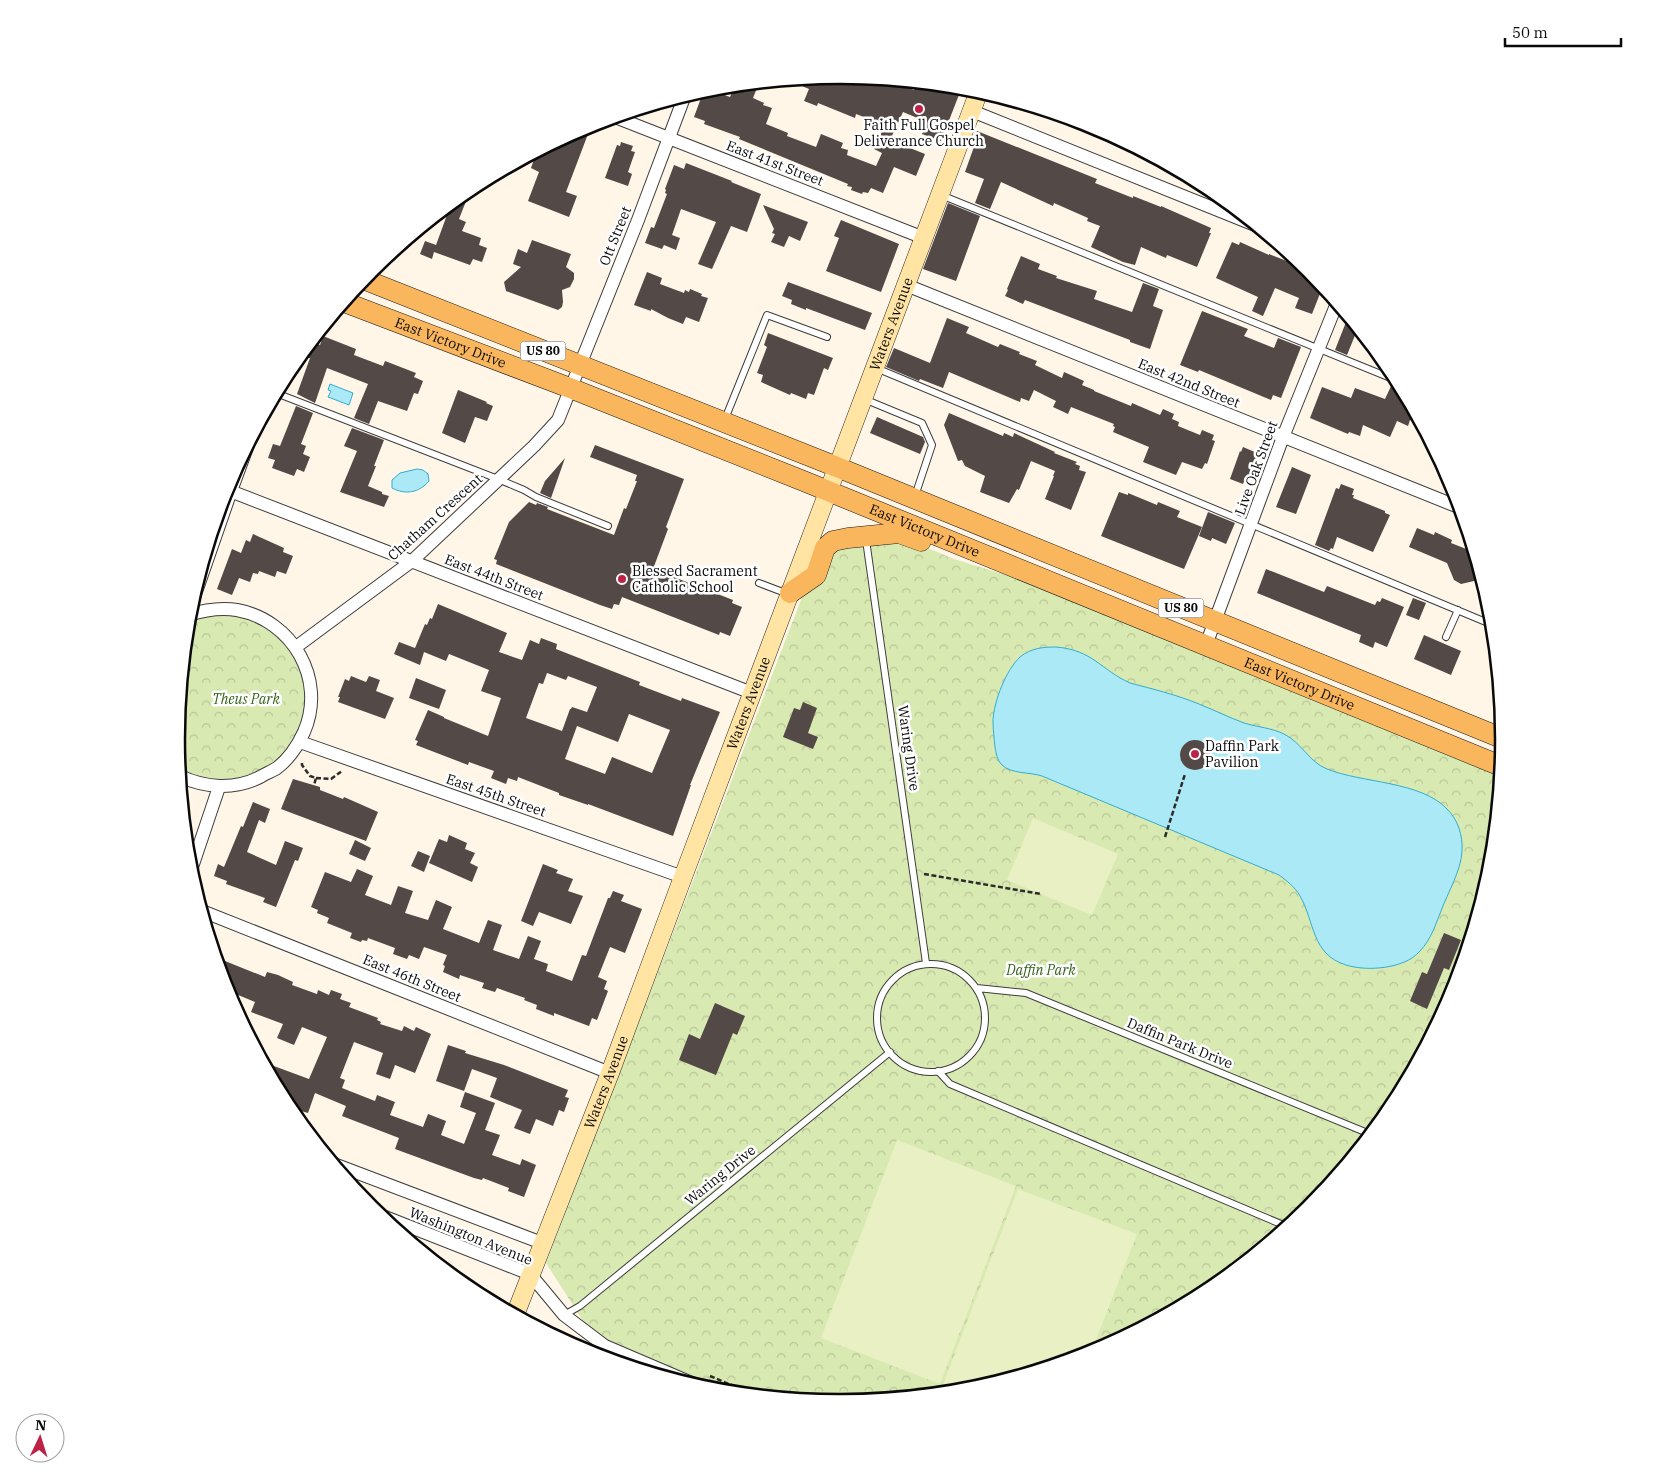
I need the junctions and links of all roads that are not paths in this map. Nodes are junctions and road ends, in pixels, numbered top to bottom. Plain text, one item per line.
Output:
1 (977, 98) edge
2 (682, 103) edge
3 (972, 111) junction
4 (624, 121) edge
5 (669, 138) junction
6 (940, 195) junction
7 (1238, 218) edge
8 (924, 238) junction
9 (371, 282) edge
10 (906, 285) junction
11 (350, 304) edge
12 (1334, 309) edge
13 (827, 337) dead end
14 (1318, 348) junction
15 (580, 365) junction
16 (875, 368) junction
17 (1386, 376) edge
18 (570, 388) junction
19 (282, 396) edge
20 (863, 398) junction
21 (724, 422) junction
22 (1283, 437) junction
23 (837, 467) junction
24 (498, 479) junction
25 (828, 491) junction
26 (233, 492) edge
27 (914, 499) junction
28 (1451, 504) edge
29 (1252, 524) junction
30 (608, 526) dead end
31 (866, 536) junction
32 (412, 561) junction
33 (1020, 569) junction
34 (758, 584) dead end
35 (789, 594) junction
36 (1458, 610) junction
37 (197, 611) edge
38 (1214, 621) junction
39 (1485, 621) edge
40 (1446, 637) dead end
41 (1206, 645) junction
42 (296, 647) junction
43 (752, 693) junction
44 (1495, 735) edge
45 (303, 743) junction
46 (1494, 763) edge
47 (186, 778) edge
48 (219, 786) junction
49 (195, 856) edge
50 (683, 877) junction
51 (208, 914) edge
52 (926, 964) junction
53 (977, 988) junction
54 (890, 1052) junction
55 (938, 1071) junction
56 (610, 1073) junction
57 (1364, 1132) edge
58 (345, 1168) edge
59 (397, 1221) edge
60 (1281, 1223) edge
61 (542, 1244) junction
62 (530, 1274) junction
63 (517, 1309) edge
64 (564, 1315) junction
65 (654, 1367) edge

1 - 3 main road, Waters Avenue
2 - 5 street, Ott Street
3 - 6 main road, Waters Avenue
3 - 7 street
4 - 5 street, East 41st Street
5 - 8 street, East 41st Street
5 - 15 street, Ott Street
6 - 8 main road, Waters Avenue
6 - 14 lane
8 - 10 main road, Waters Avenue
9 - 15 main road, East Victory Drive / US 80
10 - 16 main road, Waters Avenue
10 - 22 street, East 42nd Street
11 - 18 main road, East Victory Drive / US 80
12 - 14 street, Live Oak Street
13 - 21 lane
14 - 17 lane
14 - 22 street, Live Oak Street
15 - 18 street, Ott Street
15 - 21 main road, East Victory Drive / US 80
16 - 20 main road, Waters Avenue
16 - 29 lane
18 - 24 street, Chatham Crescent
18 - 25 main road, East Victory Drive / US 80
19 - 24 lane
20 - 23 main road, Waters Avenue
20 - 27 lane
21 - 23 main road, East Victory Drive / US 80
22 - 28 street, East 42nd Street
22 - 29 street, Live Oak Street
23 - 25 main road, Waters Avenue
23 - 27 main road, East Victory Drive / US 80
24 - 30 lane
24 - 32 street, Chatham Crescent
25 - 33 main road, East Victory Drive / US 80
25 - 35 main road, Waters Avenue
26 - 32 street, East 44th Street
27 - 38 main road, East Victory Drive / US 80
29 - 36 lane
29 - 38 street, Live Oak Street
31 - 33 main road
31 - 35 main road
31 - 52 lane, Waring Drive
32 - 42 street, Chatham Crescent
32 - 43 street, East 44th Street
33 - 41 main road, East Victory Drive / US 80
34 - 35 lane
35 - 43 main road, Waters Avenue
36 - 39 lane
36 - 40 lane
37 - 42 street
38 - 41 street, Live Oak Street
38 - 44 main road, East Victory Drive / US 80
41 - 46 main road, East Victory Drive / US 80
42 - 45 street
43 - 50 main road, Waters Avenue
45 - 48 street
45 - 50 street, East 45th Street
47 - 48 street
48 - 49 street
50 - 56 main road, Waters Avenue
51 - 56 street, East 46th Street
52 - 53 lane
52 - 54 lane
53 - 55 lane
53 - 57 lane, Daffin Park Drive
54 - 55 lane
54 - 64 lane, Waring Drive
55 - 60 lane
56 - 61 main road, Waters Avenue
58 - 61 street, Washington Avenue
59 - 62 street, Washington Avenue
61 - 62 main road, Waters Avenue
62 - 63 main road, Waters Avenue
62 - 64 street, Washington Avenue
64 - 65 street, Washington Avenue

